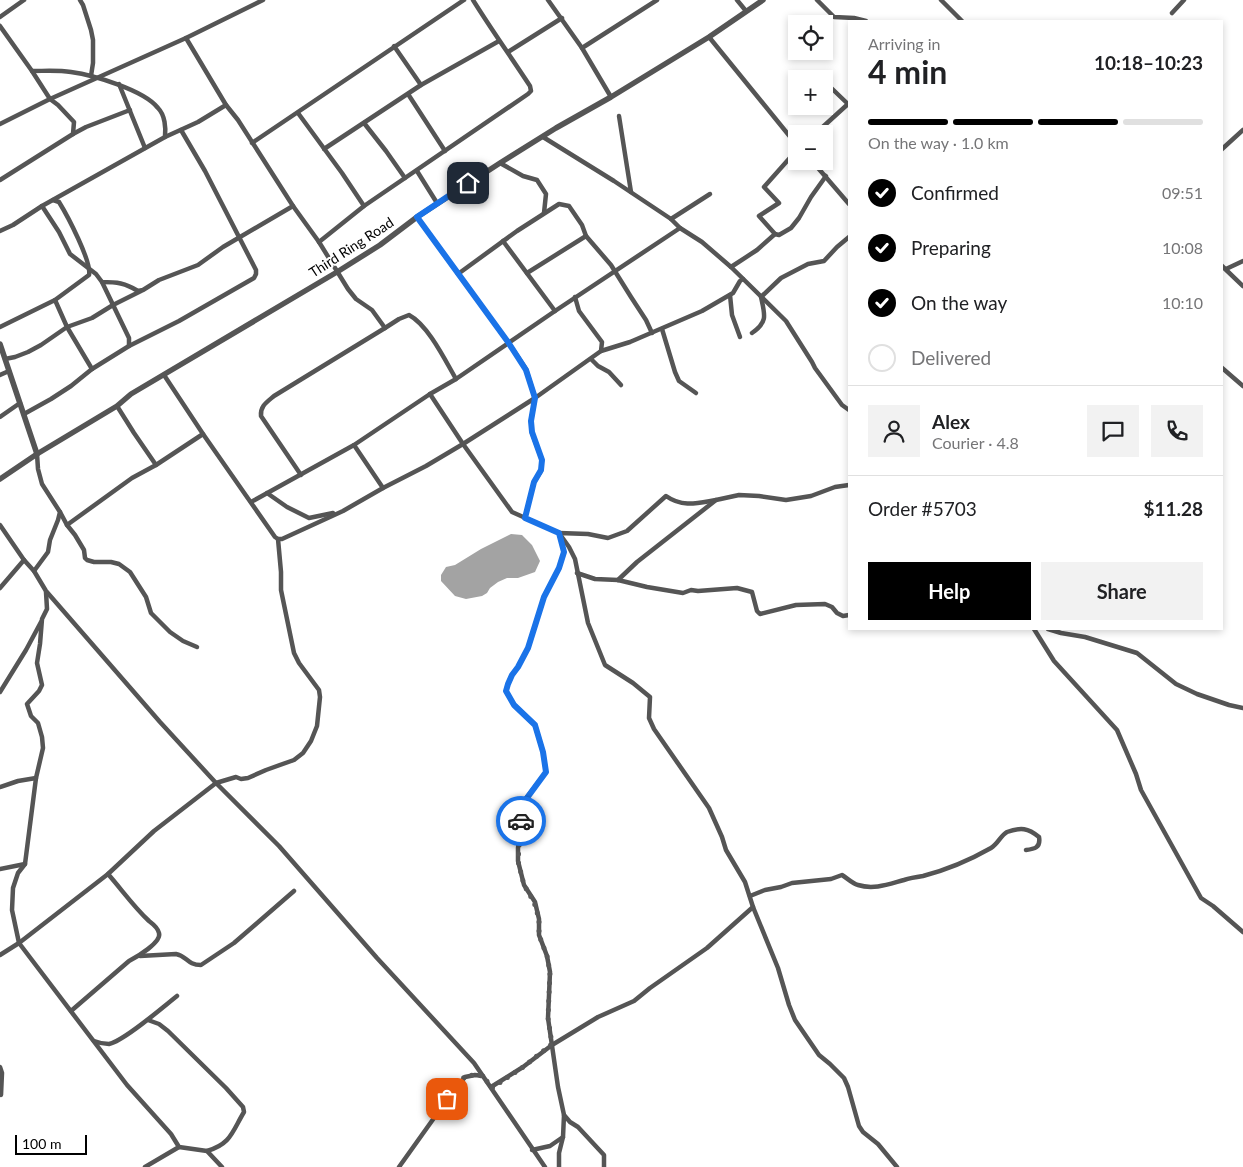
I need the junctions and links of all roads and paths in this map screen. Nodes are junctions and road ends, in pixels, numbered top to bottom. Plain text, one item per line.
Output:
1 (24, 0) edge
2 (80, 0) edge
3 (264, 0) edge
4 (464, 0) edge
5 (473, 0) edge
6 (548, 0) edge
7 (646, 0) edge
8 (657, 0) edge
9 (737, 0) edge
10 (763, 0) edge
11 (817, 0) edge
12 (941, 0) edge
13 (1184, 0) edge
14 (649, 6) junction
15 (746, 11) junction
16 (1172, 13) dead end
17 (0, 17) edge
18 (562, 18) junction
19 (862, 20) edge
20 (959, 20) edge
21 (0, 26) edge
22 (709, 37) junction
23 (186, 38) junction
24 (499, 41) junction
25 (394, 46) junction
26 (582, 48) junction
27 (508, 52) junction
28 (32, 71) junction
29 (91, 76) junction
30 (97, 78) junction
31 (119, 84) junction
32 (421, 85) junction
33 (833, 90) edge
34 (408, 94) junction
35 (611, 97) junction
36 (50, 99) junction
37 (226, 105) junction
38 (848, 105) edge
39 (130, 110) junction
40 (298, 113) junction
41 (619, 116) dead end
42 (364, 123) junction
43 (0, 124) edge
44 (825, 125) edge
45 (181, 130) junction
46 (1243, 130) edge
47 (73, 134) junction
48 (788, 134) edge
49 (164, 137) junction
50 (543, 137) junction
51 (252, 142) junction
52 (145, 148) junction
53 (1223, 148) edge
54 (324, 149) junction
55 (445, 151) junction
56 (788, 161) edge
57 (500, 163) junction
58 (416, 170) junction
59 (820, 170) edge
60 (826, 176) junction
61 (405, 178) junction
62 (0, 180) edge
63 (631, 192) junction
64 (710, 194) dead end
65 (53, 200) junction
66 (848, 203) edge
67 (437, 204) junction
68 (42, 206) junction
69 (293, 206) junction
70 (364, 206) junction
71 (544, 213) junction
72 (417, 217) junction
73 (671, 219) junction
74 (680, 228) junction
75 (0, 231) edge
76 (775, 234) junction
77 (586, 236) junction
78 (238, 238) junction
79 (848, 238) edge
80 (503, 241) junction
81 (319, 242) junction
82 (1243, 261) edge
83 (731, 267) junction
84 (1223, 267) edge
85 (1226, 269) junction
86 (90, 270) junction
87 (614, 271) junction
88 (337, 272) junction
89 (527, 273) junction
90 (458, 274) junction
91 (743, 279) junction
92 (102, 282) junction
93 (1243, 286) edge
94 (142, 290) junction
95 (730, 294) junction
96 (575, 297) junction
97 (761, 297) junction
98 (55, 300) junction
99 (113, 305) junction
100 (555, 311) junction
101 (0, 327) edge
102 (67, 327) junction
103 (385, 328) junction
104 (662, 329) junction
105 (652, 333) junction
106 (752, 334) dead end
107 (740, 337) dead end
108 (129, 338) junction
109 (139, 342) junction
110 (508, 342) junction
111 (0, 344) edge
112 (130, 346) junction
113 (602, 351) junction
114 (5, 359) junction
115 (591, 359) junction
116 (92, 369) junction
117 (1223, 369) edge
118 (9, 371) junction
119 (0, 375) edge
120 (164, 375) junction
121 (456, 379) junction
122 (621, 386) dead end
123 (1243, 386) edge
124 (696, 393) dead end
125 (430, 394) junction
126 (535, 398) junction
127 (20, 403) junction
128 (117, 406) junction
129 (848, 409) edge
130 (24, 414) junction
131 (0, 417) edge
132 (202, 434) junction
133 (463, 444) junction
134 (354, 445) junction
135 (37, 454) junction
136 (156, 465) junction
137 (301, 475) junction
138 (0, 479) edge
139 (848, 485) edge
140 (383, 488) junction
141 (267, 494) junction
142 (716, 500) junction
143 (251, 502) junction
144 (343, 511) junction
145 (60, 512) junction
146 (525, 518) junction
147 (67, 525) junction
148 (0, 526) edge
149 (559, 533) junction
150 (278, 539) junction
151 (24, 560) junction
152 (34, 571) junction
153 (577, 573) junction
154 (618, 580) junction
155 (0, 588) edge
156 (46, 591) junction
157 (848, 616) edge
158 (42, 619) junction
159 (1035, 630) edge
160 (1051, 630) edge
161 (197, 646) dead end
162 (0, 692) edge
163 (1243, 708) edge
164 (36, 778) junction
165 (216, 782) junction
166 (0, 787) edge
167 (1026, 850) dead end
168 (25, 864) junction
169 (0, 869) edge
170 (108, 874) junction
171 (294, 891) dead end
172 (750, 896) junction
173 (753, 908) junction
174 (1243, 932) edge
175 (19, 943) junction
176 (1, 954) edge
177 (139, 956) junction
178 (177, 996) dead end
179 (71, 1011) junction
180 (148, 1020) junction
181 (92, 1041) junction
182 (552, 1044) junction
183 (0, 1067) edge
184 (483, 1076) junction
185 (492, 1088) junction
186 (1, 1094) edge
187 (564, 1115) junction
188 (563, 1137) junction
189 (179, 1147) junction
190 (532, 1150) junction
191 (207, 1151) junction
192 (145, 1167) edge
193 (222, 1167) edge
194 (400, 1167) edge
195 (545, 1167) edge
196 (558, 1167) edge
197 (604, 1167) edge
198 (897, 1167) edge

1 - 17 street
2 - 29 street
3 - 23 street
4 - 25 street
5 - 24 street
6 - 18 street
7 - 14 street
8 - 14 street
9 - 15 street
10 - 15 street, Third Ring Road
11 - 19 street
12 - 20 street
13 - 16 street
14 - 26 street
15 - 22 street, Third Ring Road
18 - 26 street
18 - 27 street
21 - 28 street
22 - 35 street, Third Ring Road
22 - 48 street
23 - 30 street
23 - 37 street
24 - 27 street
24 - 32 street
25 - 32 street
25 - 40 street
26 - 35 street
27 - 55 street
28 - 29 street
28 - 36 street
29 - 30 street
30 - 31 street
30 - 36 street
31 - 39 street
31 - 49 street
32 - 34 street
33 - 38 street
34 - 42 street
34 - 55 street
35 - 50 street, Third Ring Road
36 - 43 street
36 - 47 street
37 - 45 street
37 - 51 street
38 - 44 street
39 - 47 street
39 - 52 street
40 - 51 street
40 - 54 street
41 - 63 street
42 - 54 street
42 - 61 street
45 - 49 street
45 - 78 street
46 - 53 street
47 - 62 street
49 - 52 street
50 - 57 street, Third Ring Road
50 - 63 street
51 - 69 street
52 - 65 street
54 - 70 street
55 - 58 street
56 - 76 street
57 - 67 street, Third Ring Road
57 - 71 street
58 - 61 street
58 - 67 street
59 - 60 street
60 - 66 street
60 - 76 street
61 - 70 street
63 - 73 street
64 - 73 street
65 - 68 street
65 - 86 street
67 - 72 street, Third Ring Road
68 - 75 street
68 - 86 street
69 - 78 street
69 - 81 street
70 - 81 street
71 - 77 street
71 - 80 street
72 - 88 street, Third Ring Road
72 - 90 street
73 - 74 street
74 - 83 street
74 - 87 street
76 - 83 street
77 - 87 street
77 - 89 street
78 - 94 street
78 - 109 street
79 - 97 street
80 - 89 street
80 - 90 street
81 - 88 street
82 - 85 street
83 - 91 street
84 - 85 street
85 - 93 street
86 - 92 street
86 - 98 street
87 - 96 street
87 - 105 street
88 - 103 street
88 - 120 street, Third Ring Road
89 - 100 street
90 - 110 street
91 - 95 street
91 - 97 street
92 - 94 street
92 - 99 street
94 - 99 street
95 - 104 street
95 - 107 street
96 - 100 street
96 - 113 street
97 - 106 street
97 - 129 street
98 - 101 street
98 - 102 street
99 - 102 street
99 - 108 street
100 - 110 street
102 - 114 street
102 - 116 street
103 - 121 street
103 - 137 street
104 - 105 street
104 - 124 street
105 - 113 street
108 - 109 street
108 - 112 street
109 - 112 street
110 - 121 street
110 - 126 street
111 - 114 street
112 - 116 street
113 - 115 street
114 - 118 street
115 - 122 street
115 - 126 street
116 - 130 street
117 - 123 street
118 - 119 street
118 - 127 street
120 - 128 street, Third Ring Road
120 - 132 street
121 - 125 street
125 - 133 street
125 - 134 street
126 - 133 street
126 - 146 street
127 - 130 street
127 - 131 street
128 - 135 street, Third Ring Road
128 - 136 street
130 - 135 street
132 - 136 street
132 - 143 street
133 - 140 street
133 - 146 street
134 - 137 street
134 - 140 street
135 - 138 street, Third Ring Road
135 - 145 street
136 - 147 street
137 - 141 street
139 - 142 street
140 - 144 street
141 - 143 street
141 - 144 street
142 - 149 street
142 - 154 street
143 - 150 street
144 - 150 street
145 - 147 street
145 - 152 street
146 - 149 street
147 - 161 street
148 - 151 street
149 - 153 street
149 - 182 street
150 - 165 street
151 - 152 street
151 - 155 street
152 - 156 street
153 - 154 street
153 - 172 street
154 - 157 street
156 - 158 street
156 - 165 street
158 - 162 street
158 - 164 street
159 - 174 street
160 - 163 street
164 - 166 street
164 - 168 street
165 - 170 street
165 - 184 street
167 - 172 street
168 - 169 street
168 - 175 street
170 - 175 street
170 - 177 street
171 - 177 street
172 - 173 street
173 - 182 street
173 - 198 street
175 - 176 street
175 - 179 street
177 - 179 street
178 - 180 street
179 - 181 street
180 - 181 street
180 - 191 street
181 - 189 street
182 - 185 street
182 - 187 street
183 - 186 street
184 - 185 street
184 - 194 street
185 - 190 street
187 - 188 street
187 - 197 street
188 - 190 street
188 - 196 street
189 - 191 street
189 - 192 street
190 - 195 street
191 - 193 street

